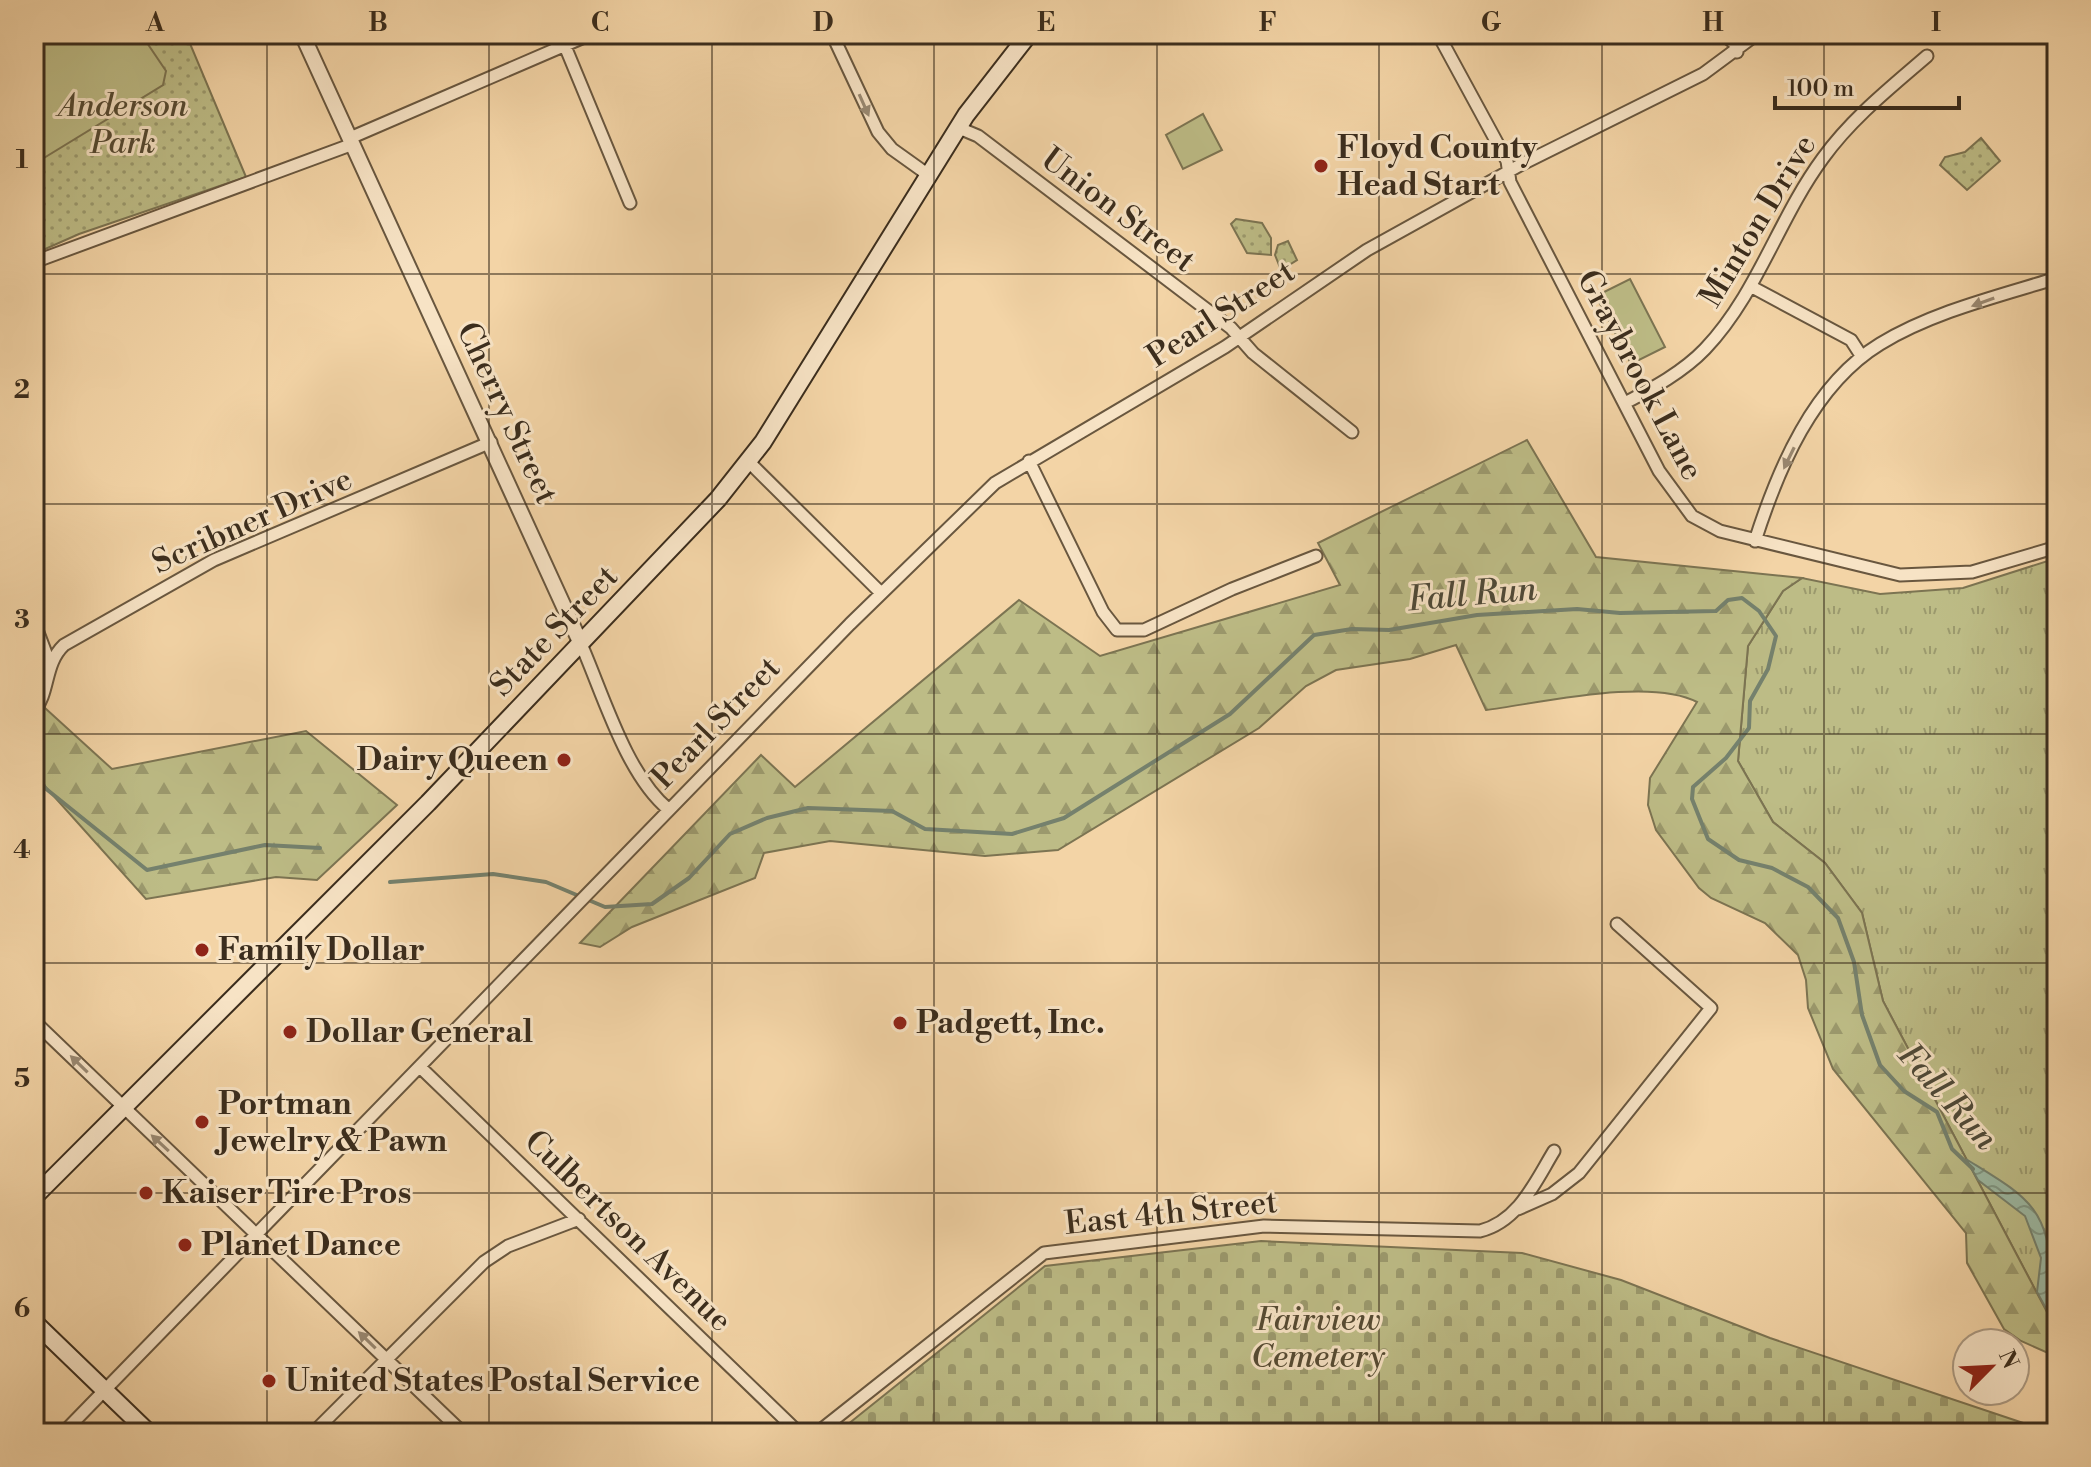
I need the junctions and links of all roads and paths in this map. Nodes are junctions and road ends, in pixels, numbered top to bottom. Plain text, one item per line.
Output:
1 (302, 34) edge
2 (591, 34) edge
3 (832, 34) edge
4 (1029, 34) edge
5 (1438, 34) edge
6 (1723, 34) edge
7 (1757, 34) edge
8 (562, 40) edge
9 (1737, 52) junction
10 (1927, 56) dead end
11 (959, 128) junction
12 (352, 141) junction
13 (927, 174) junction
14 (1506, 174) junction
15 (630, 203) dead end
16 (34, 262) edge
17 (2057, 278) edge
18 (1752, 287) junction
19 (1240, 336) junction
20 (1862, 357) junction
21 (1625, 403) junction
22 (1352, 432) dead end
23 (491, 442) junction
24 (1029, 461) junction
25 (749, 462) junction
26 (1755, 541) junction
27 (2057, 547) edge
28 (1316, 556) dead end
29 (880, 592) junction
30 (34, 622) edge
31 (581, 644) junction
32 (50, 665) junction
33 (34, 712) edge
34 (668, 809) junction
35 (1617, 924) dead end
36 (34, 1021) edge
37 (420, 1067) junction
38 (123, 1108) junction
39 (1554, 1151) dead end
40 (34, 1197) edge
41 (1518, 1209) junction
42 (579, 1219) junction
43 (258, 1234) junction
44 (34, 1322) edge
45 (386, 1358) junction
46 (105, 1390) junction
47 (63, 1433) edge
48 (149, 1433) edge
49 (313, 1433) edge
50 (463, 1433) edge
51 (799, 1433) edge
52 (817, 1433) edge

1 - 12 street, Cherry Street
2 - 8 street
3 -> 13 street
4 - 11 main road, State Street
5 - 14 street, Graybrook Lane
6 - 9 street
7 - 9 street, Pearl Street
8 - 12 street
8 - 15 street
9 - 14 street, Pearl Street
10 - 18 street, Minton Drive
11 - 13 main road, State Street
11 - 19 street, Union Street
12 - 16 street
12 - 23 street, Cherry Street
13 - 25 main road, State Street
14 - 19 street, Pearl Street
14 - 21 street, Graybrook Lane
17 -> 20 street
18 - 20 street
18 - 21 street, Minton Drive
19 - 22 street, Union Street
19 - 24 street, Pearl Street
20 -> 26 street
21 - 26 street, Graybrook Lane
23 - 31 street, Cherry Street
23 - 32 street, Scribner Drive
24 - 28 street
24 - 29 street, Pearl Street
25 - 29 street
25 - 31 main road, State Street
26 - 27 street, Graybrook Lane
29 - 34 street, Pearl Street
30 - 32 street
31 - 34 street, Cherry Street
31 - 38 main road, State Street
32 - 33 street, Scribner Drive
34 - 37 street, Pearl Street
35 - 41 street
38 -> 36 street
37 - 42 street, Culbertson Avenue
37 - 43 street, Pearl Street
38 - 40 main road, State Street
43 -> 38 street
39 - 41 street, East 4th Street
41 - 52 street, East 4th Street
42 - 45 street
42 - 51 street, Culbertson Avenue
45 -> 43 street
43 - 46 street, Pearl Street
44 - 46 main road
45 - 49 street
45 - 50 street
46 - 47 street, Pearl Street
46 - 48 main road

